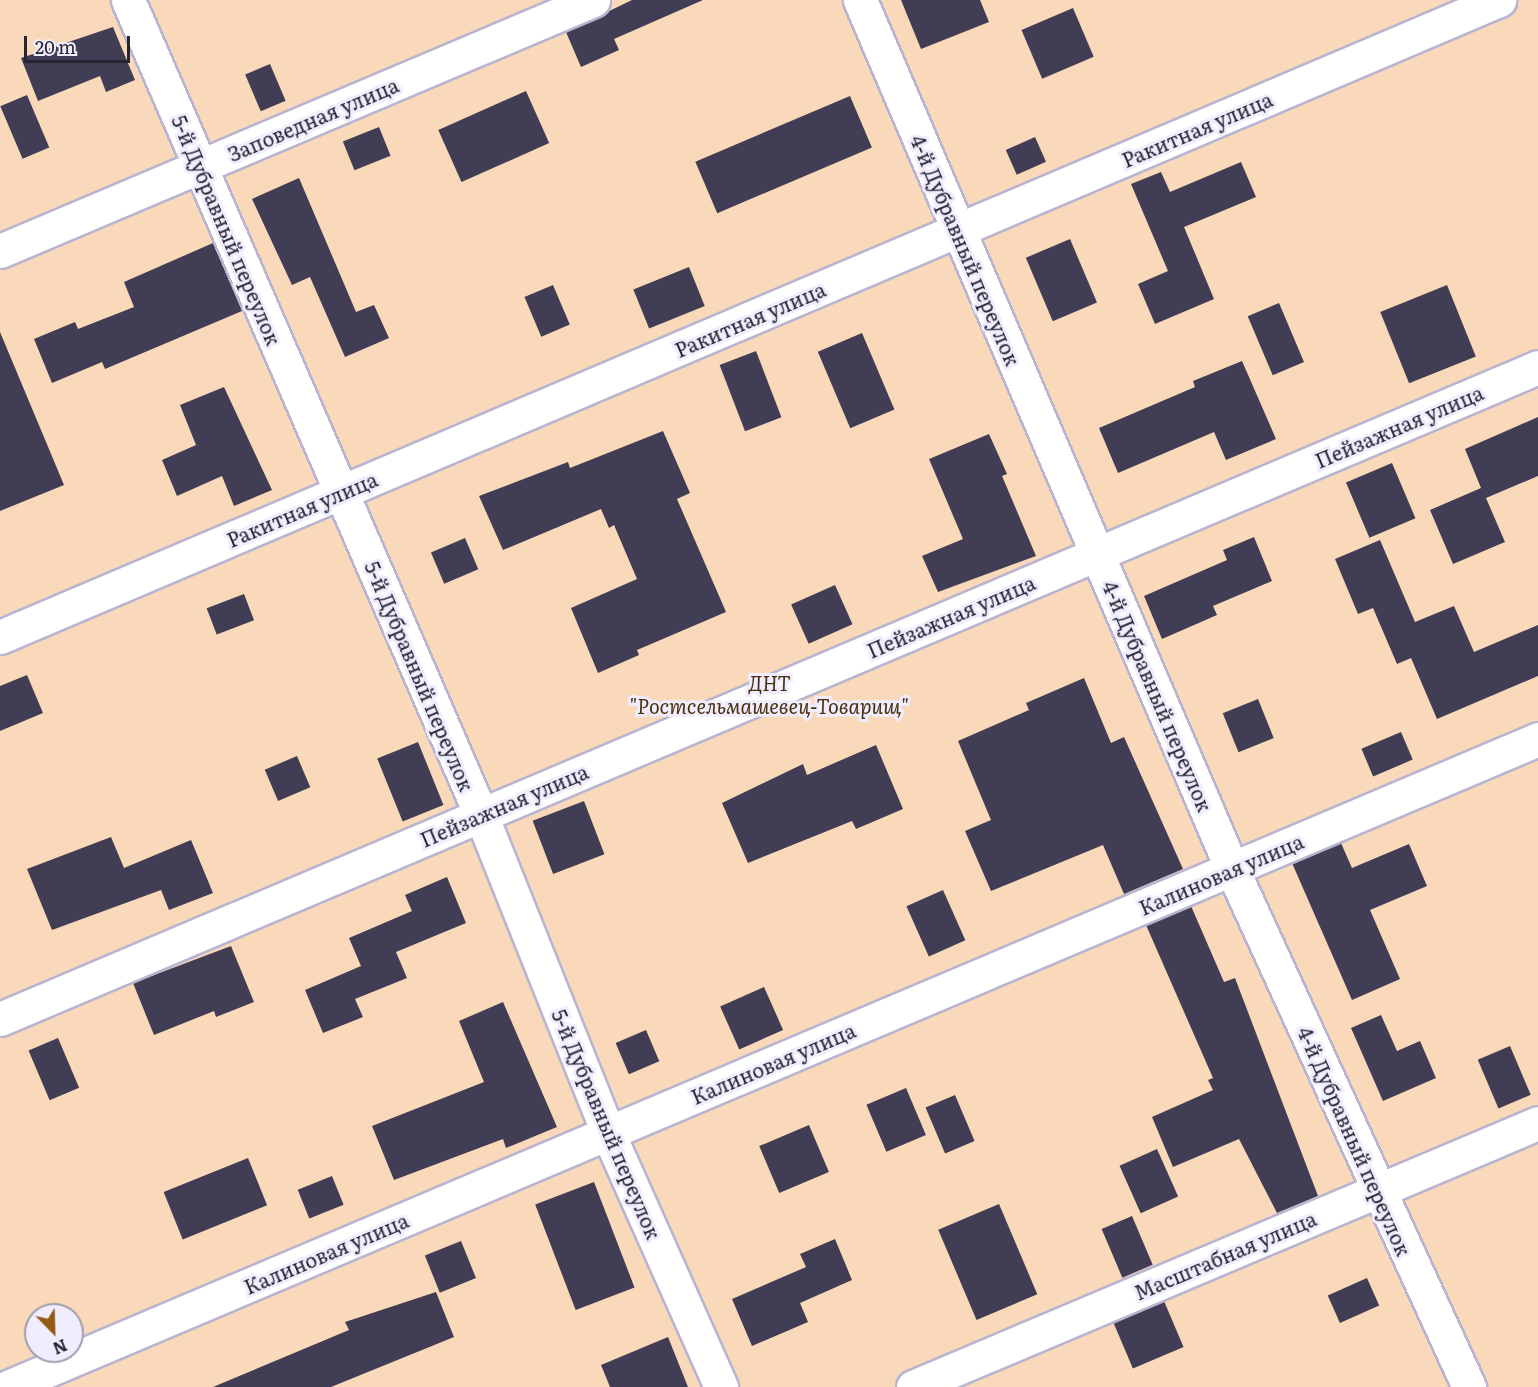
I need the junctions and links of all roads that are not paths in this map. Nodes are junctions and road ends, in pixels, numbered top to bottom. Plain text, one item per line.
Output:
1 (128, 0) edge
2 (593, 0) edge
3 (860, 0) edge
4 (1499, 0) edge
5 (199, 167) junction
6 (957, 231) junction
7 (0, 251) edge
8 (1538, 368) edge
9 (341, 493) junction
10 (1097, 554) junction
11 (0, 638) edge
12 (1538, 739) edge
13 (481, 815) junction
14 (1232, 869) junction
15 (0, 1019) edge
16 (1538, 1124) edge
17 (608, 1133) junction
18 (1377, 1191) junction
19 (8, 1387) edge
20 (721, 1387) edge
21 (913, 1387) edge
22 (1469, 1387) edge

1 - 5 lane, 5-й Дубравный переулок
2 - 5 lane, Заповедная улица
3 - 6 lane, 4-й Дубравный переулок
4 - 6 lane, Ракитная улица
5 - 7 lane, Заповедная улица
5 - 9 lane, 5-й Дубравный переулок
6 - 9 lane, Ракитная улица
6 - 10 lane, 4-й Дубравный переулок
8 - 10 lane, Пейзажная улица
9 - 11 lane, Ракитная улица
9 - 13 lane, 5-й Дубравный переулок
10 - 13 lane, Пейзажная улица
10 - 14 lane, 4-й Дубравный переулок
12 - 14 lane, Калиновая улица
13 - 15 lane, Пейзажная улица
13 - 17 lane, 5-й Дубравный переулок
14 - 17 lane, Калиновая улица
14 - 18 lane, 4-й Дубравный переулок
16 - 18 lane, Масштабная улица
17 - 19 lane, Калиновая улица
17 - 20 lane, 5-й Дубравный переулок
18 - 21 lane, Масштабная улица
18 - 22 lane, 4-й Дубравный переулок

